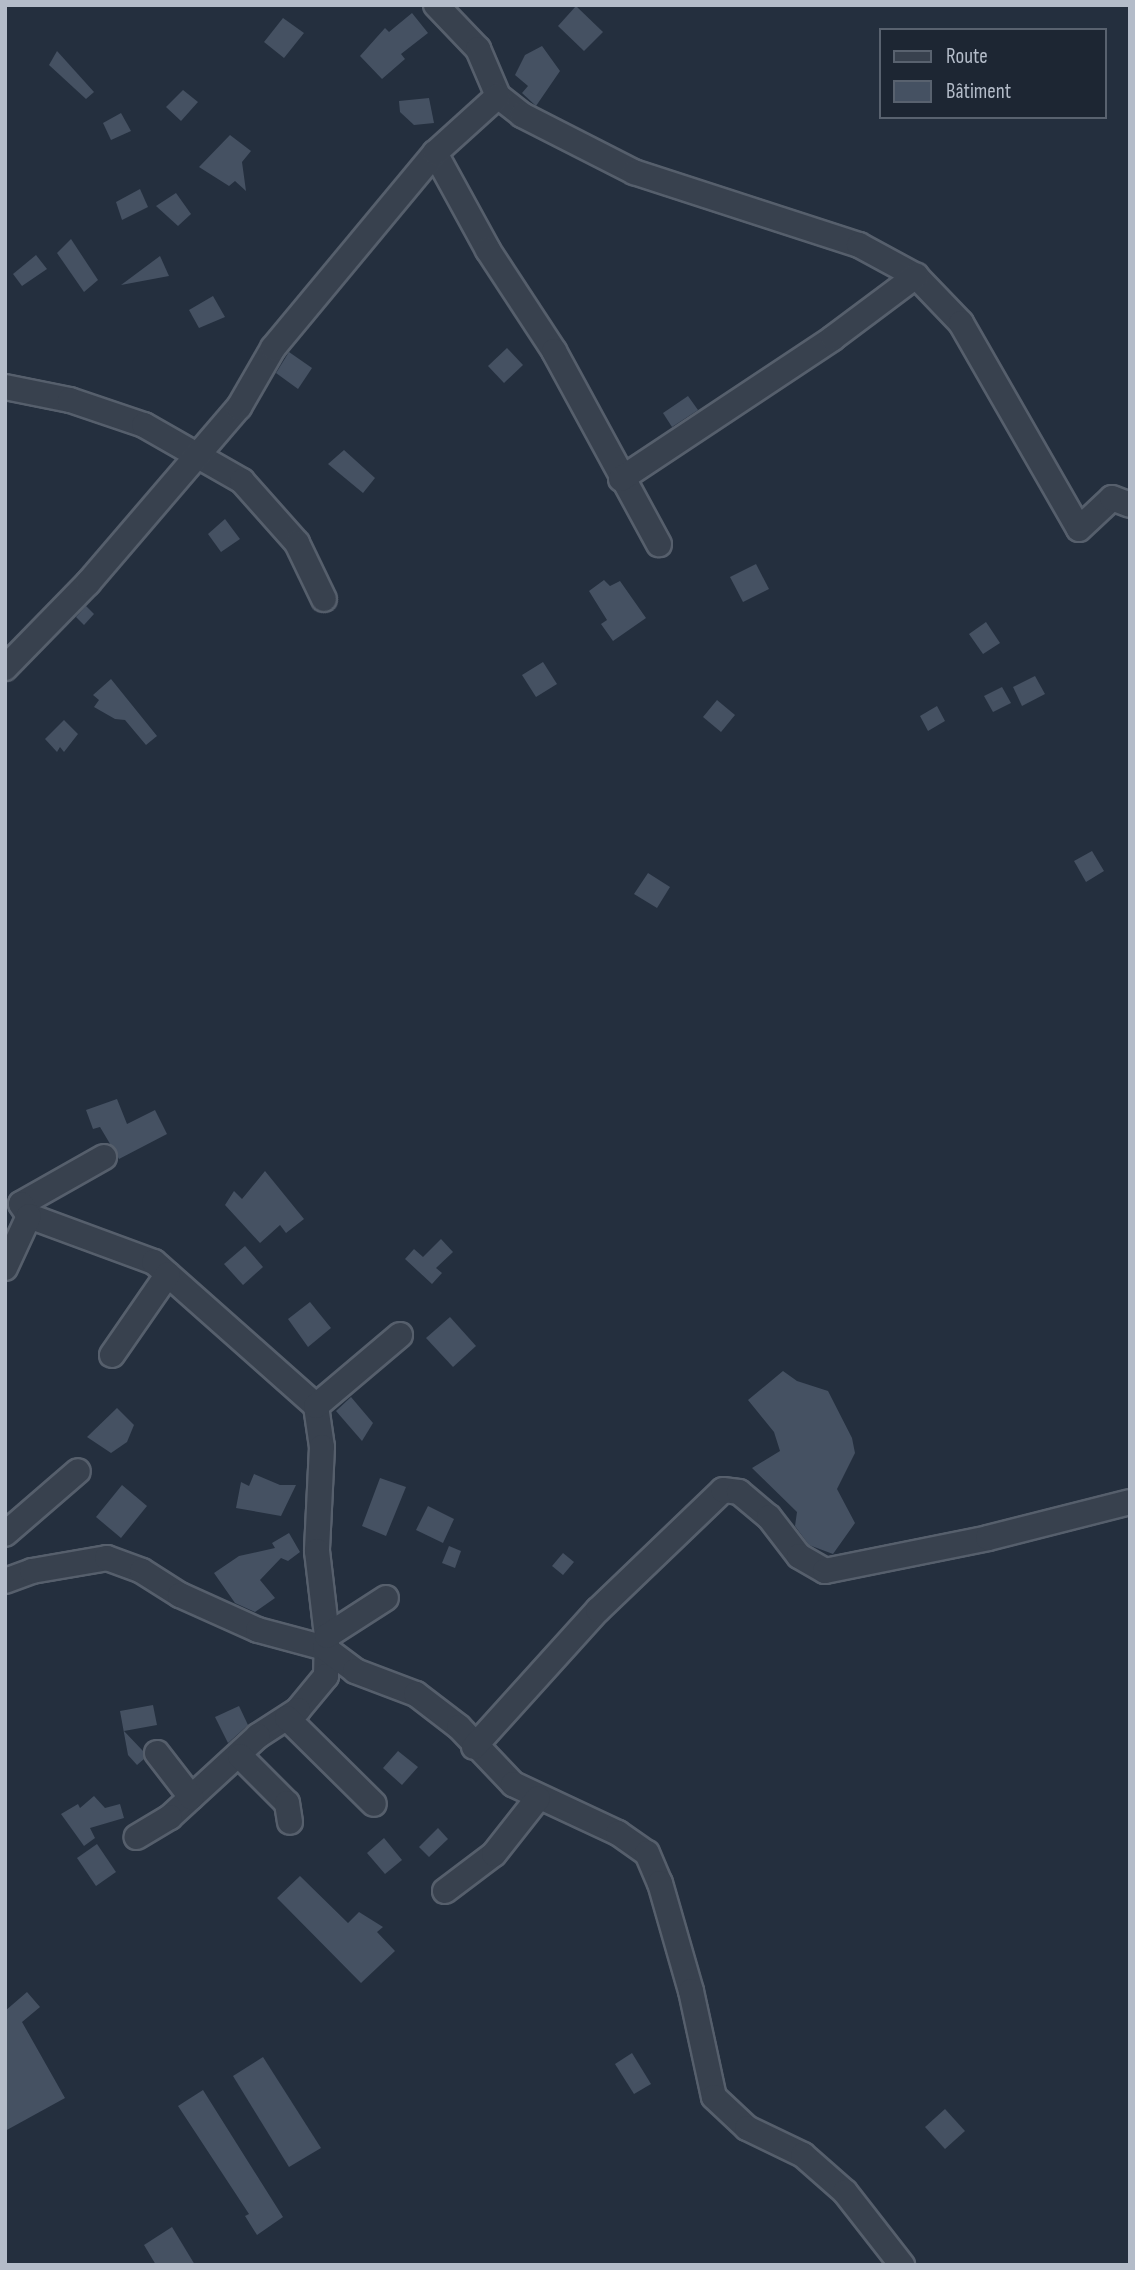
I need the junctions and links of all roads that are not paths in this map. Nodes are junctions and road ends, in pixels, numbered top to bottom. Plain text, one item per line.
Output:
1 (436, 5) edge
2 (498, 96) junction
3 (435, 153) junction
4 (916, 276) junction
5 (5, 387) edge
6 (196, 458) junction
7 (621, 479) junction
8 (1130, 505) edge
9 (659, 544) dead end
10 (324, 598) dead end
11 (5, 668) edge
12 (104, 1157) dead end
13 (18, 1204) edge
14 (5, 1268) edge
15 (168, 1274) junction
16 (400, 1335) dead end
17 (112, 1355) dead end
18 (316, 1406) junction
19 (78, 1471) dead end
20 (1130, 1502) edge
21 (5, 1534) edge
22 (5, 1581) edge
23 (386, 1598) dead end
24 (326, 1642) junction
25 (287, 1718) junction
26 (474, 1747) junction
27 (157, 1753) dead end
28 (240, 1756) junction
29 (191, 1797) junction
30 (538, 1798) junction
31 (374, 1804) dead end
32 (290, 1822) dead end
33 (137, 1837) dead end
34 (444, 1891) dead end
35 (902, 2265) edge

1 - 2 street
2 - 3 street
2 - 4 street
3 - 6 street
3 - 7 street
4 - 7 street
4 - 8 street
5 - 6 street
6 - 10 street
6 - 11 street
7 - 9 street
12 - 13 street
13 - 14 street
13 - 15 street
15 - 17 street
15 - 18 street
16 - 18 street
18 - 24 street
19 - 21 street
20 - 26 street
22 - 24 street
23 - 24 street
24 - 25 street
24 - 26 street
25 - 28 street
25 - 31 street
26 - 30 street
27 - 29 street
28 - 29 street
28 - 32 street
29 - 33 street
30 - 34 street
30 - 35 street

